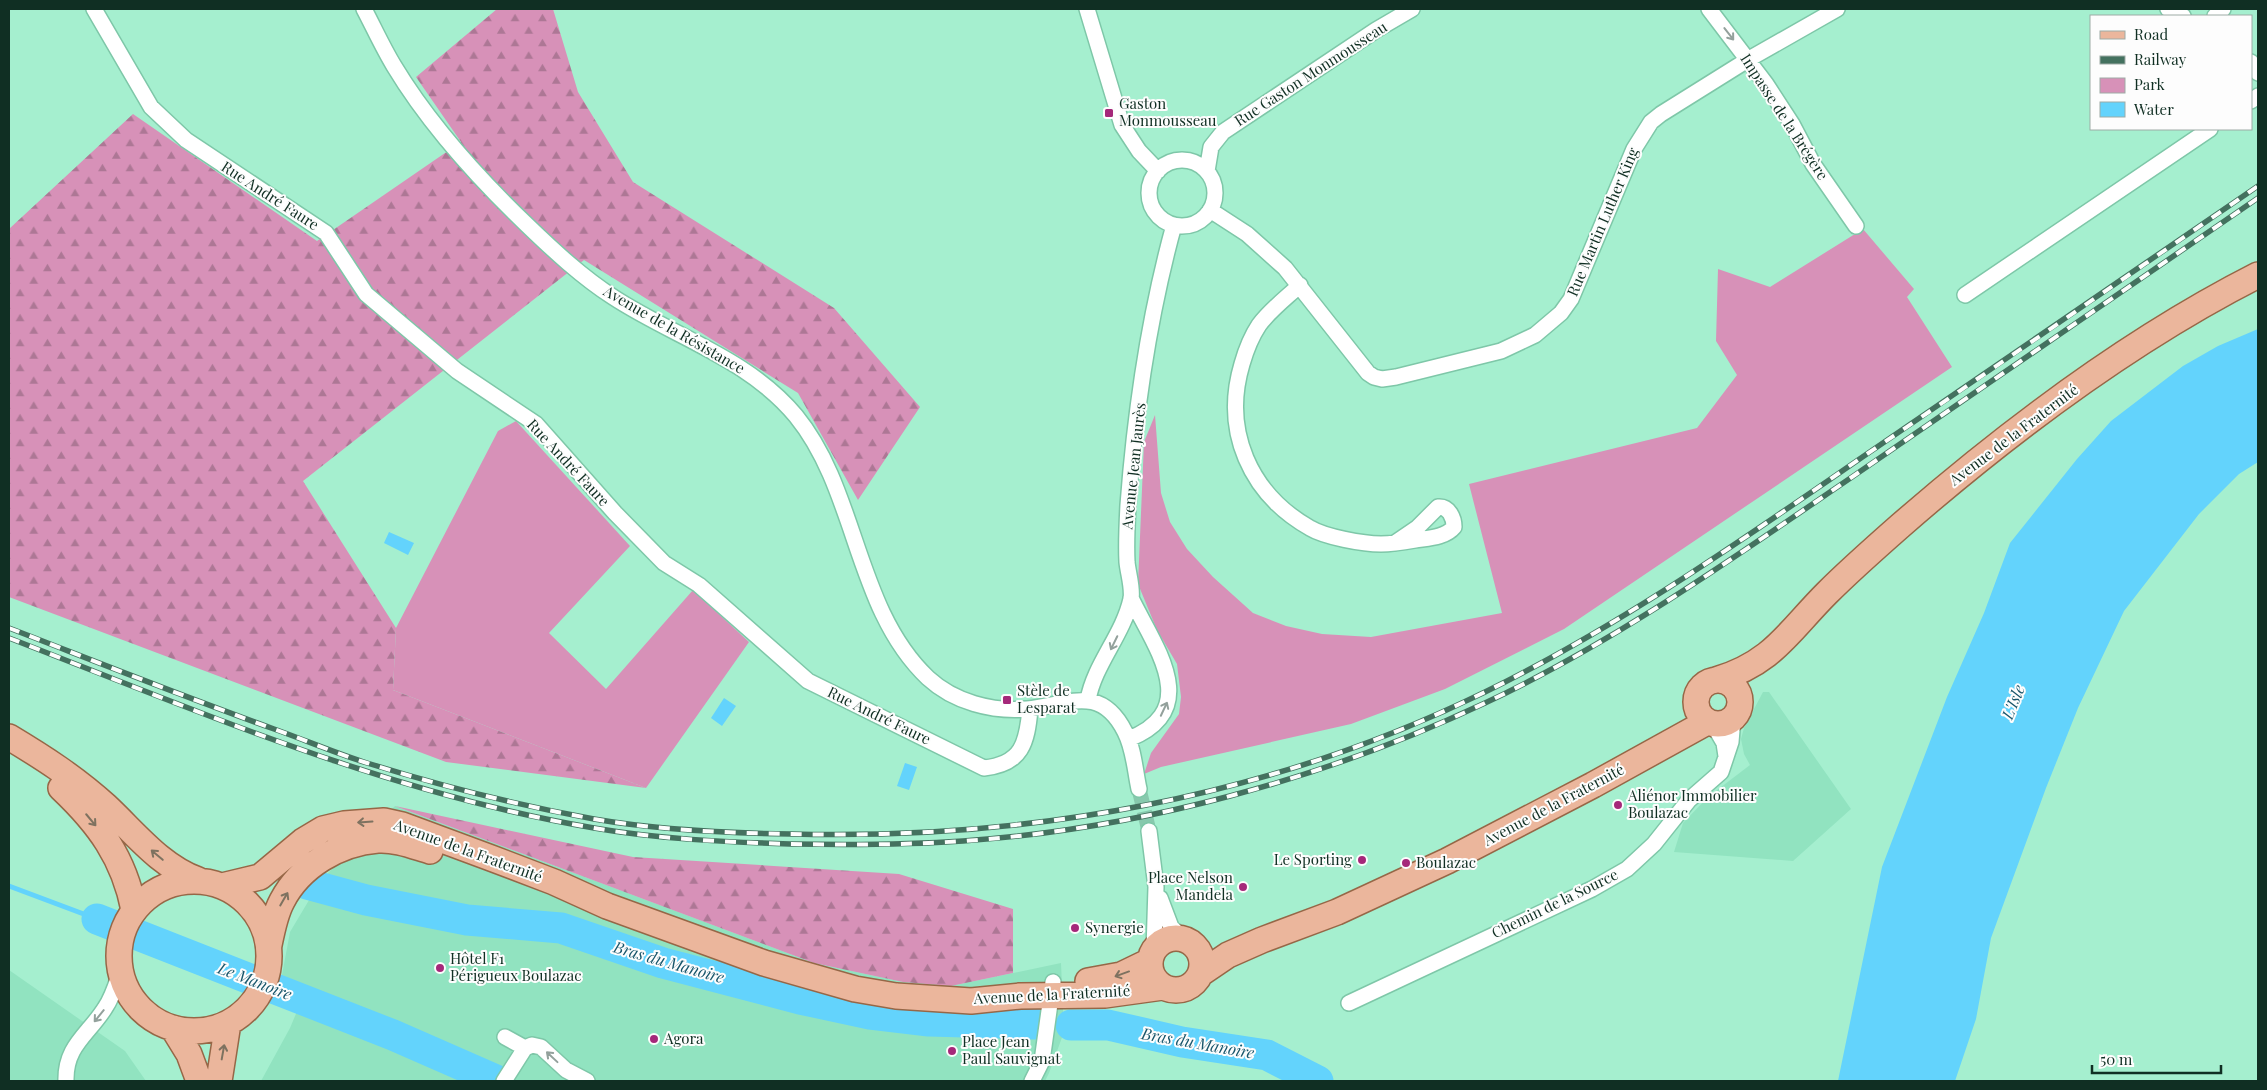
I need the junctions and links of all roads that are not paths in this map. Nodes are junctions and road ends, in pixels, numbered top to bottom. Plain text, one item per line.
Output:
1 (94, 9) edge
2 (364, 9) edge
3 (1087, 9) edge
4 (1412, 9) edge
5 (1709, 9) edge
6 (1837, 9) edge
7 (2168, 9) edge
8 (2181, 15) edge
9 (1748, 59) junction
10 (2209, 130) edge
11 (1158, 171) junction
12 (1207, 171) junction
13 (1210, 210) junction
14 (1174, 225) junction
15 (1856, 226) dead end
16 (2258, 275) edge
17 (1300, 286) junction
18 (1965, 295) dead end
19 (1395, 543) dead end
20 (1131, 598) junction
21 (1765, 658) junction
22 (1088, 700) junction
23 (1030, 709) junction
24 (1718, 714) junction
25 (1128, 739) junction
26 (15, 741) edge
27 (1139, 789) tunnel mouth
28 (1149, 831) tunnel mouth
29 (198, 880) junction
30 (222, 886) junction
31 (1156, 887) junction
32 (607, 906) junction
33 (133, 912) junction
34 (1185, 940) junction
35 (1262, 940) junction
36 (269, 949) junction
37 (1152, 956) junction
38 (120, 969) junction
39 (1200, 974) junction
40 (1163, 987) junction
41 (1052, 989) junction
42 (1349, 1003) dead end
43 (228, 1023) junction
44 (173, 1028) junction
45 (505, 1037) dead end
46 (522, 1053) junction
47 (66, 1081) edge
48 (200, 1081) edge
49 (219, 1081) edge
50 (504, 1081) edge
51 (587, 1081) edge
52 (1032, 1081) edge

1 - 23 street, Rue André Faure
2 - 23 street, Avenue de la Résistance
3 - 11 street
4 - 12 street, Rue Gaston Monmousseau
5 -> 9 street, Impasse de la Brégère
6 - 9 street, Rue Martin Luther King
7 - 8 street
9 - 15 street, Impasse de la Brégère
9 - 17 street, Rue Martin Luther King
10 - 18 street
11 - 12 street
11 - 14 street
12 - 13 street
13 - 14 street
13 - 17 street, Rue Martin Luther King
14 - 20 street, Avenue Jean Jaurès
16 - 21 main road, Avenue de la Fraternité
17 - 19 street
20 -> 22 street, Avenue Jean Jaurès
25 -> 20 street
21 - 24 main road, Avenue de la Fraternité
21 - 24 main road
22 - 23 street, Avenue de la Résistance
22 - 25 street
24 - 35 main road, Avenue de la Fraternité
24 - 42 street, Chemin de la Source
25 - 27 street
29 -> 26 main road
26 -> 33 main road
28 - 31 street
29 - 30 main road
29 - 33 main road
32 -> 30 main road, Avenue de la Fraternité
30 - 36 main road
31 - 34 street
31 - 37 street
36 -> 32 main road, Avenue de la Fraternité
32 - 41 main road, Avenue de la Fraternité
33 - 38 main road
34 - 35 main road
34 - 37 main road
34 - 39 main road
35 - 39 main road
36 - 43 main road
37 - 40 main road
37 -> 41 main road, Avenue de la Fraternité
38 - 44 main road
38 -> 47 street
39 - 40 main road
40 - 41 main road, Avenue de la Fraternité
41 - 52 street
43 - 44 main road
49 -> 43 main road
44 - 48 main road
45 - 46 street
46 - 50 street
51 -> 46 street

